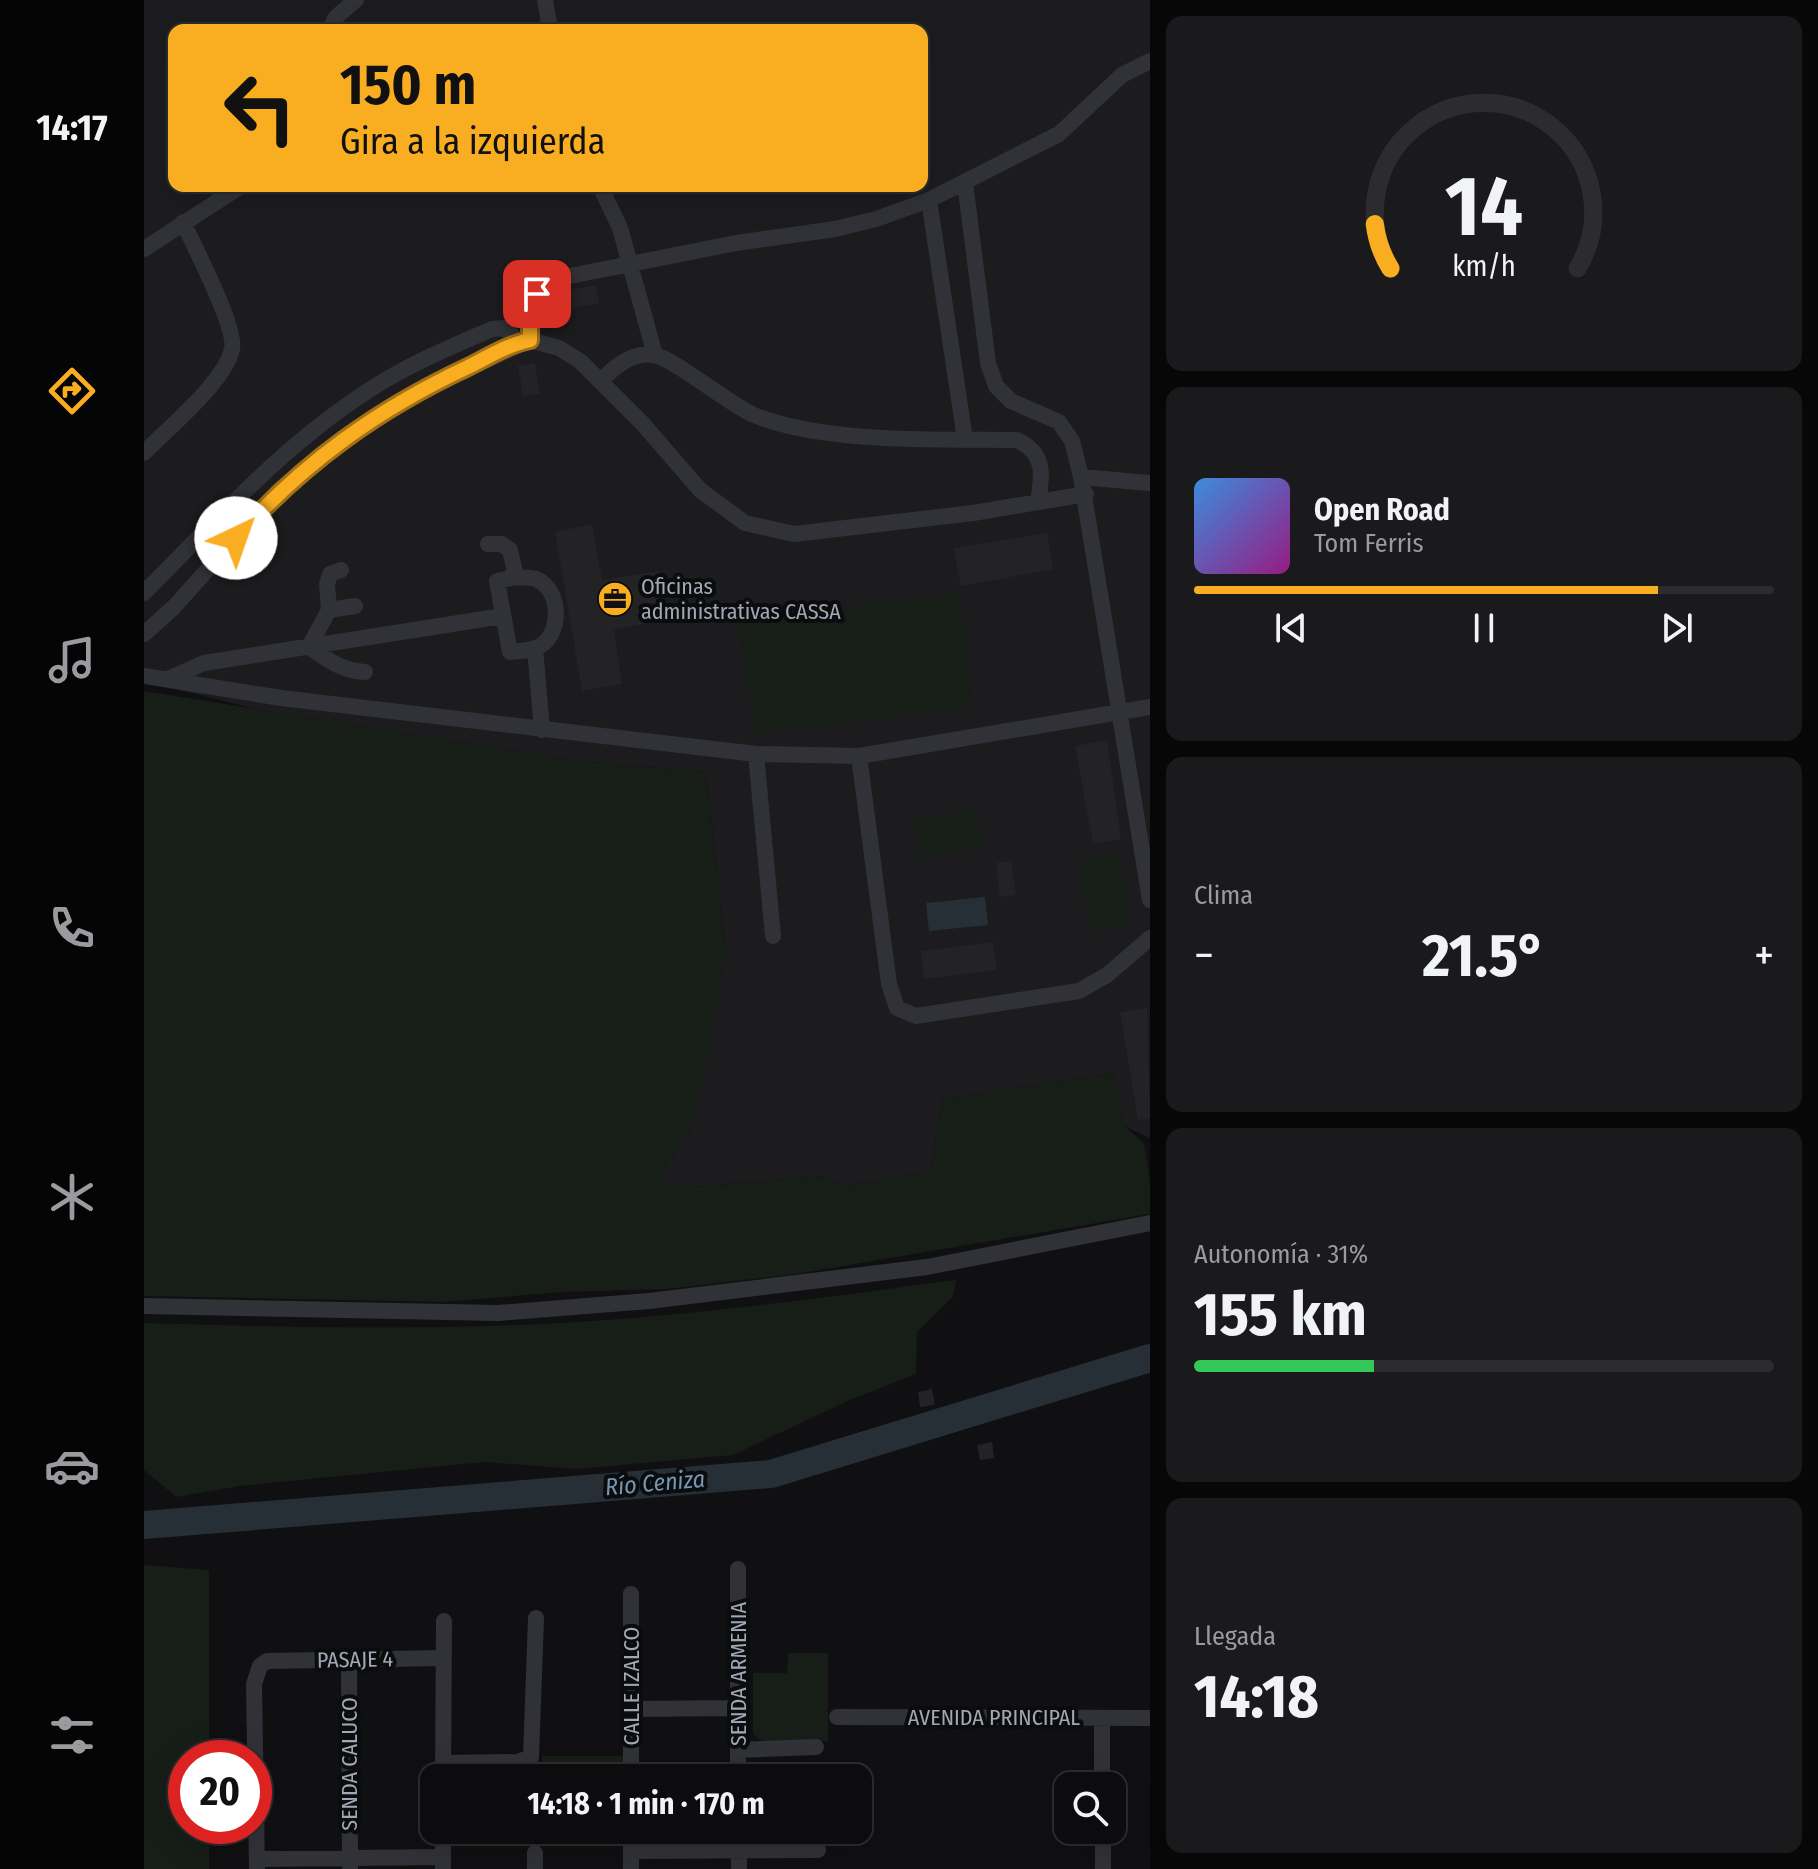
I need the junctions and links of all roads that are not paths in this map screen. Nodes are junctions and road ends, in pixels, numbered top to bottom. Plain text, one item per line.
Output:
1 (356, 0) edge
2 (545, 0) edge
3 (332, 24) edge
4 (549, 24) edge
5 (1150, 61) edge
6 (965, 183) junction
7 (231, 192) edge
8 (603, 192) edge
9 (929, 200) junction
10 (183, 222) junction
11 (144, 249) edge
12 (632, 263) junction
13 (525, 341) junction
14 (655, 355) junction
15 (601, 381) junction
16 (965, 439) junction
17 (144, 453) edge
18 (1081, 477) junction
19 (1150, 483) edge
20 (1086, 494) junction
21 (1038, 501) junction
22 (488, 544) dead end
23 (341, 570) dead end
24 (516, 577) junction
25 (144, 593) edge
26 (355, 606) dead end
27 (329, 610) junction
28 (503, 616) junction
29 (144, 634) edge
30 (309, 647) junction
31 (535, 648) junction
32 (365, 672) dead end
33 (144, 676) edge
34 (168, 679) junction
35 (1150, 707) edge
36 (1122, 711) junction
37 (542, 730) junction
38 (756, 754) junction
39 (859, 756) junction
40 (1150, 900) edge
41 (773, 936) dead end
42 (1150, 938) edge
43 (1150, 1223) edge
44 (144, 1306) edge
45 (738, 1569) dead end
46 (631, 1594) dead end
47 (536, 1618) dead end
48 (444, 1621) dead end
49 (443, 1658) junction
50 (349, 1659) junction
51 (738, 1708) junction
52 (631, 1709) junction
53 (837, 1717) dead end
54 (1102, 1718) junction
55 (1150, 1718) edge
56 (816, 1747) dead end
57 (738, 1750) junction
58 (443, 1764) edge
59 (499, 1764) edge
60 (631, 1764) edge
61 (738, 1764) edge
62 (1102, 1772) edge
63 (631, 1844) edge
64 (739, 1844) edge
65 (1103, 1844) edge
66 (818, 1850) dead end
67 (631, 1851) junction
68 (739, 1851) junction
69 (443, 1863) edge
70 (257, 1864) edge
71 (350, 1864) edge
72 (631, 1869) edge
73 (739, 1869) edge
74 (1103, 1869) edge

1 - 3 street
2 - 4 street
5 - 6 street
6 - 9 street
6 - 18 street
7 - 10 street
8 - 12 street
9 - 12 street
9 - 16 street
10 - 11 street
10 - 17 street
12 - 13 street
12 - 14 street
13 - 15 street
13 - 25 street
13 - 29 street
14 - 15 street
14 - 16 street
15 - 21 street
16 - 21 street
18 - 19 street
18 - 20 street
20 - 21 street
20 - 36 street
22 - 24 street
23 - 27 street
24 - 28 street
24 - 31 street
26 - 27 street
27 - 30 street
28 - 30 street
28 - 31 street
30 - 32 street
30 - 34 street
31 - 37 street
33 - 34 street
34 - 37 street
35 - 36 street
36 - 39 street
36 - 40 street
37 - 38 street
38 - 39 street
38 - 41 street
39 - 42 street
43 - 44 street
45 - 51 street, SENDA ARMENIA
46 - 52 street, CALLE IZALCO
47 - 59 street
48 - 49 street
49 - 50 street, PASAJE 4
49 - 58 street
50 - 70 street, PASAJE 4
50 - 71 street, SENDA CALUCO
51 - 52 street
51 - 57 street, SENDA ARMENIA
52 - 60 street, CALLE IZALCO
53 - 54 street, AVENIDA PRINCIPAL
54 - 55 street, AVENIDA PRINCIPAL
54 - 62 street
56 - 57 street
57 - 61 street, SENDA ARMENIA
63 - 67 street
64 - 68 street
65 - 74 street
66 - 68 street
67 - 68 street
67 - 72 street
68 - 73 street
69 - 71 street
70 - 71 street

